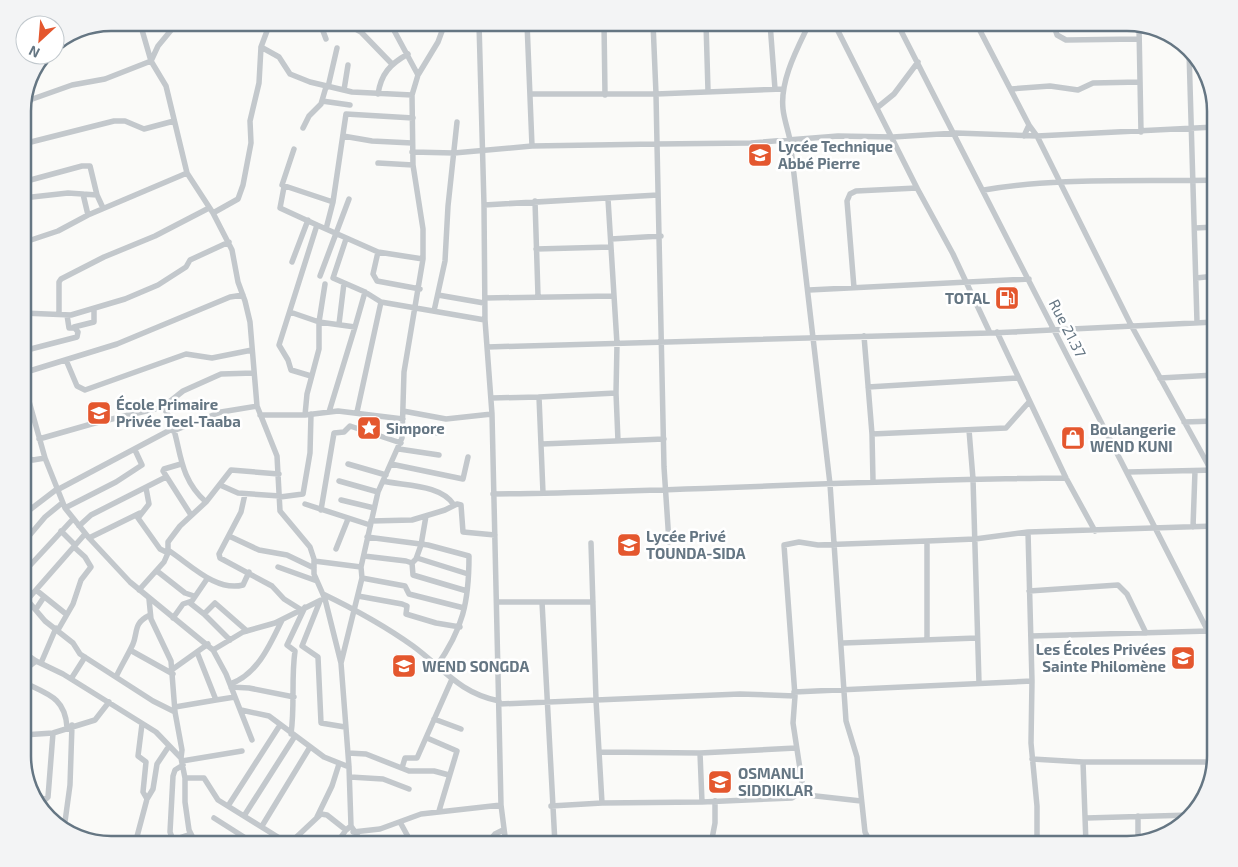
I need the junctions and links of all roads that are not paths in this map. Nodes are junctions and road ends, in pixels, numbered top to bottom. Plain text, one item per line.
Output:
1 (143, 31) edge
2 (170, 31) edge
3 (267, 31) edge
4 (323, 31) edge
5 (359, 31) edge
6 (395, 31) edge
7 (442, 31) edge
8 (479, 31) edge
9 (528, 31) edge
10 (604, 31) edge
11 (653, 31) edge
12 (706, 31) edge
13 (771, 31) edge
14 (807, 31) edge
15 (839, 31) edge
16 (902, 31) edge
17 (981, 31) edge
18 (1056, 31) edge
19 (1139, 33) edge
20 (326, 39) dead end
21 (1139, 39) junction
22 (261, 47) junction
23 (337, 48) dead end
24 (408, 54) junction
25 (151, 61) junction
26 (918, 62) junction
27 (1189, 62) edge
28 (392, 64) junction
29 (348, 65) dead end
30 (418, 75) junction
31 (1140, 82) junction
32 (327, 87) junction
33 (775, 89) junction
34 (783, 89) junction
35 (1011, 89) junction
36 (344, 90) junction
37 (708, 91) junction
38 (378, 94) junction
39 (531, 94) junction
40 (656, 94) junction
41 (412, 95) junction
42 (605, 95) junction
43 (32, 99) edge
44 (322, 100) junction
45 (350, 105) dead end
46 (878, 107) junction
47 (413, 118) junction
48 (174, 121) junction
49 (457, 122) dead end
50 (1029, 124) junction
51 (303, 128) dead end
52 (1207, 128) edge
53 (1192, 129) junction
54 (1141, 132) junction
55 (956, 133) junction
56 (343, 136) junction
57 (1024, 136) junction
58 (1038, 136) junction
59 (893, 137) junction
60 (790, 140) junction
61 (31, 142) edge
62 (412, 143) junction
63 (657, 144) junction
64 (532, 146) junction
65 (294, 149) dead end
66 (483, 149) junction
67 (412, 152) junction
68 (454, 153) junction
69 (378, 163) dead end
70 (413, 165) junction
71 (187, 173) junction
72 (31, 180) edge
73 (1194, 180) junction
74 (1207, 180) edge
75 (1060, 184) junction
76 (284, 187) junction
77 (917, 188) junction
78 (984, 190) junction
79 (83, 194) junction
80 (97, 195) junction
81 (658, 195) junction
82 (31, 197) edge
83 (349, 199) dead end
84 (608, 199) junction
85 (535, 201) junction
86 (333, 202) junction
87 (484, 205) junction
88 (103, 208) junction
89 (211, 210) junction
90 (88, 215) junction
91 (308, 220) junction
92 (317, 225) junction
93 (1207, 227) edge
94 (1195, 228) junction
95 (326, 229) junction
96 (336, 234) junction
97 (661, 236) junction
98 (346, 239) junction
99 (611, 239) junction
100 (31, 240) edge
101 (230, 242) junction
102 (611, 247) junction
103 (536, 249) junction
104 (378, 252) junction
105 (423, 259) junction
106 (292, 262) dead end
107 (320, 276) dead end
108 (1207, 277) edge
109 (1196, 278) junction
110 (1029, 279) junction
111 (966, 282) junction
112 (344, 283) junction
113 (325, 284) dead end
114 (854, 288) junction
115 (420, 289) junction
116 (809, 290) junction
117 (365, 292) junction
118 (243, 294) junction
119 (438, 295) junction
120 (538, 296) junction
121 (613, 296) junction
122 (485, 301) junction
123 (381, 302) junction
124 (416, 307) junction
125 (94, 309) junction
126 (434, 311) junction
127 (290, 312) junction
128 (31, 313) edge
129 (60, 314) junction
130 (67, 315) junction
131 (485, 320) junction
132 (319, 322) junction
133 (1197, 322) junction
134 (1207, 322) edge
135 (339, 324) junction
136 (1131, 326) junction
137 (355, 327) junction
138 (74, 328) junction
139 (1055, 328) junction
140 (994, 332) junction
141 (814, 336) junction
142 (864, 336) junction
143 (663, 341) junction
144 (616, 344) junction
145 (488, 347) junction
146 (31, 350) edge
147 (252, 350) junction
148 (66, 360) junction
149 (31, 371) edge
150 (254, 373) junction
151 (1207, 375) edge
152 (311, 376) junction
153 (1016, 378) junction
154 (1160, 378) junction
155 (868, 387) junction
156 (616, 393) junction
157 (538, 397) junction
158 (491, 398) junction
159 (1029, 402) junction
160 (257, 406) junction
161 (163, 407) junction
162 (31, 410) edge
163 (403, 411) junction
164 (329, 412) junction
165 (356, 412) junction
166 (308, 414) junction
167 (492, 414) junction
168 (260, 415) junction
169 (403, 419) junction
170 (1207, 421) edge
171 (1184, 422) junction
172 (172, 430) junction
173 (403, 430) junction
174 (969, 430) junction
175 (438, 433) dead end
176 (872, 434) junction
177 (39, 439) junction
178 (664, 440) junction
179 (618, 441) junction
180 (542, 444) junction
181 (400, 446) junction
182 (135, 450) junction
183 (439, 455) dead end
184 (468, 457) dead end
185 (44, 458) junction
186 (31, 460) edge
187 (1207, 460) edge
188 (181, 464) junction
189 (348, 464) dead end
190 (391, 464) junction
191 (1207, 470) edge
192 (1196, 471) junction
193 (1128, 472) junction
194 (280, 474) junction
195 (386, 475) junction
196 (166, 477) junction
197 (973, 478) junction
198 (1066, 478) junction
199 (339, 481) dead end
200 (383, 481) junction
201 (873, 481) junction
202 (830, 484) junction
203 (220, 485) junction
204 (146, 488) junction
205 (57, 490) junction
206 (665, 491) junction
207 (378, 492) junction
208 (542, 493) junction
209 (245, 494) junction
210 (493, 494) junction
211 (280, 497) junction
212 (341, 500) dead end
213 (206, 502) junction
214 (306, 504) dead end
215 (64, 505) junction
216 (454, 505) junction
217 (374, 508) junction
218 (31, 509) edge
219 (321, 510) junction
220 (140, 513) junction
221 (191, 515) junction
222 (426, 516) junction
223 (348, 518) junction
224 (73, 519) junction
225 (370, 523) junction
226 (79, 526) junction
227 (1207, 526) edge
228 (1193, 527) junction
229 (1157, 530) junction
230 (61, 531) junction
231 (1095, 531) junction
232 (1028, 532) junction
233 (31, 533) edge
234 (495, 535) junction
235 (87, 536) junction
236 (229, 536) junction
237 (367, 537) junction
238 (975, 539) junction
239 (927, 541) junction
240 (669, 542) dead end
241 (591, 543) dead end
242 (833, 544) junction
243 (421, 545) junction
244 (74, 546) junction
245 (336, 549) dead end
246 (168, 552) junction
247 (364, 556) junction
248 (414, 561) junction
249 (31, 563) edge
250 (314, 564) junction
251 (361, 567) junction
252 (278, 568) dead end
253 (157, 571) junction
254 (248, 572) junction
255 (468, 574) junction
256 (362, 578) junction
257 (207, 579) junction
258 (316, 581) junction
259 (36, 590) junction
260 (139, 590) junction
261 (467, 591) junction
262 (1029, 592) junction
263 (31, 593) edge
264 (194, 596) junction
265 (358, 596) junction
266 (44, 597) junction
267 (323, 598) junction
268 (149, 599) junction
269 (497, 602) junction
270 (542, 602) junction
271 (593, 602) junction
272 (190, 603) junction
273 (31, 604) edge
274 (303, 608) junction
275 (464, 608) junction
276 (36, 609) junction
277 (354, 609) junction
278 (66, 614) junction
279 (204, 614) junction
280 (150, 615) junction
281 (173, 618) junction
282 (282, 620) junction
283 (460, 627) junction
284 (57, 629) junction
285 (1207, 629) edge
286 (247, 631) junction
287 (1207, 631) edge
288 (1146, 633) junction
289 (1030, 636) junction
290 (927, 638) junction
291 (977, 638) junction
292 (230, 640) junction
293 (842, 643) junction
294 (208, 644) junction
295 (130, 650) junction
296 (213, 650) junction
297 (197, 652) junction
298 (31, 657) edge
299 (85, 657) junction
300 (38, 662) junction
301 (341, 663) junction
302 (31, 666) edge
303 (436, 667) junction
304 (173, 672) junction
305 (116, 677) junction
306 (71, 679) junction
307 (452, 679) junction
308 (1032, 681) junction
309 (979, 683) junction
310 (230, 685) junction
311 (31, 686) edge
312 (842, 690) junction
313 (794, 694) junction
314 (294, 696) junction
315 (235, 697) junction
316 (216, 700) junction
317 (596, 700) junction
318 (546, 701) junction
319 (109, 702) junction
320 (499, 702) junction
321 (175, 709) junction
322 (241, 710) junction
323 (434, 719) junction
324 (142, 724) junction
325 (280, 725) junction
326 (70, 726) junction
327 (345, 727) junction
328 (462, 729) dead end
329 (53, 733) junction
330 (31, 734) edge
331 (293, 735) junction
332 (427, 738) junction
333 (252, 740) dead end
334 (169, 746) junction
335 (310, 747) junction
336 (796, 748) junction
337 (242, 751) dead end
338 (600, 752) junction
339 (700, 753) junction
340 (348, 754) junction
341 (1032, 759) junction
342 (182, 761) junction
343 (1083, 762) junction
344 (1206, 762) edge
345 (339, 764) junction
346 (350, 768) junction
347 (402, 768) junction
348 (449, 775) junction
349 (350, 776) junction
350 (185, 778) junction
351 (409, 789) dead end
352 (798, 794) junction
353 (44, 799) edge
354 (147, 799) junction
355 (715, 801) junction
356 (861, 801) junction
357 (702, 802) junction
358 (602, 803) junction
359 (501, 805) junction
360 (228, 806) junction
361 (551, 806) junction
362 (439, 811) junction
363 (1180, 815) edge
364 (244, 816) junction
365 (317, 816) junction
366 (1138, 816) junction
367 (214, 818) dead end
368 (1086, 818) junction
369 (64, 820) edge
370 (400, 822) junction
371 (262, 826) junction
372 (350, 829) junction
373 (503, 830) junction
374 (1138, 835) edge
375 (137, 836) edge
376 (172, 836) edge
377 (192, 836) edge
378 (243, 836) edge
379 (278, 836) edge
380 (298, 836) edge
381 (343, 836) edge
382 (356, 836) edge
383 (408, 836) edge
384 (493, 836) edge
385 (504, 836) edge
386 (554, 836) edge
387 (713, 836) edge
388 (867, 836) edge
389 (1037, 836) edge
390 (1086, 836) edge

1 - 25 street
2 - 25 street
3 - 22 street
4 - 20 street
5 - 28 street
6 - 24 street
7 - 30 street
8 - 66 street
9 - 39 street
10 - 42 street
11 - 40 street
12 - 37 street
13 - 33 street
14 - 34 street
15 - 46 street
16 - 26 street, Rue 21.37
17 - 35 street
18 - 21 street
19 - 21 street
21 - 31 street
22 - 32 street
22 - 89 street
23 - 32 street
24 - 28 street
24 - 30 street
25 - 43 street
25 - 48 street
26 - 46 street
26 - 55 street, Rue 21.37
27 - 53 street
28 - 38 street
29 - 36 street
30 - 41 street
31 - 35 street
31 - 54 street
32 - 36 street
32 - 44 street
33 - 34 street
33 - 37 street
34 - 60 street
35 - 50 street
36 - 38 street
37 - 40 street
38 - 41 street
39 - 42 street
39 - 64 street
40 - 42 street
40 - 63 street
41 - 47 street
44 - 45 street
44 - 51 street
46 - 59 street
47 - 56 street
47 - 62 street
48 - 61 street
48 - 71 street
49 - 68 street
50 - 57 street
50 - 58 street
52 - 53 street
53 - 54 street
53 - 73 street
54 - 58 street
55 - 57 street
55 - 59 street
55 - 78 street, Rue 21.37
56 - 62 street
56 - 86 street
57 - 58 street
58 - 75 street
59 - 60 street
59 - 77 street
60 - 63 street
60 - 116 street
62 - 67 street
63 - 64 street
63 - 81 street
64 - 66 street
65 - 76 street
66 - 68 street
66 - 87 street
67 - 68 street
67 - 70 street
68 - 119 street
69 - 70 street
70 - 105 street
71 - 88 street
71 - 89 street
72 - 80 street
73 - 74 street
73 - 75 street
73 - 94 street
75 - 78 street
75 - 136 street
76 - 86 street
76 - 91 street
77 - 111 street
77 - 114 street
78 - 110 street, Rue 21.37
79 - 80 street
79 - 82 street
79 - 90 street
80 - 88 street
81 - 84 street
81 - 97 street
83 - 96 street
84 - 85 street
84 - 99 street
85 - 87 street
85 - 103 street
86 - 95 street
87 - 122 street
88 - 90 street
89 - 101 street
89 - 129 street
90 - 100 street
91 - 92 street
91 - 106 street
92 - 95 street
92 - 127 street
93 - 94 street
94 - 109 street
95 - 96 street
96 - 98 street
96 - 107 street
97 - 99 street
97 - 143 street
98 - 104 street
98 - 112 street
99 - 102 street
101 - 118 street
101 - 125 street
102 - 103 street
102 - 121 street
103 - 120 street
104 - 105 street
104 - 115 street
105 - 115 street
108 - 109 street
109 - 133 street
110 - 111 street
110 - 139 street, Rue 21.37
111 - 114 street
111 - 140 street
112 - 117 street
112 - 135 street
113 - 132 street
114 - 116 street
115 - 124 street
116 - 141 street
117 - 123 street
117 - 137 street
118 - 147 street
118 - 148 street
119 - 122 street
119 - 126 street
120 - 121 street
120 - 122 street
121 - 144 street
122 - 131 street
123 - 124 street
123 - 165 street
124 - 126 street
124 - 163 street
125 - 130 street
125 - 138 street
126 - 131 street
127 - 132 street
127 - 152 street
128 - 129 street
129 - 130 street
130 - 138 street
131 - 145 street
132 - 135 street
132 - 152 street
133 - 134 street
133 - 136 street
135 - 137 street
136 - 139 street
136 - 154 street
137 - 164 street
138 - 146 street
139 - 140 street
139 - 193 street, Rue 21.37
140 - 142 street
140 - 153 street
141 - 142 street
141 - 143 street
141 - 202 street
142 - 155 street
143 - 144 street
143 - 178 street
144 - 145 street
144 - 156 street
145 - 158 street
147 - 148 street
147 - 150 street
148 - 149 street
150 - 160 street
150 - 161 street
151 - 154 street
152 - 166 street
153 - 155 street
153 - 159 street
154 - 171 street
155 - 176 street
156 - 157 street
156 - 179 street
157 - 158 street
157 - 180 street
158 - 167 street
159 - 174 street
159 - 198 street
160 - 168 street
160 - 172 street
161 - 172 street
161 - 177 street
162 - 177 street
163 - 167 street
163 - 169 street
164 - 165 street
164 - 166 street
165 - 169 street
166 - 168 street
166 - 211 street
167 - 210 street
168 - 194 street
169 - 173 street
170 - 171 street
171 - 187 street
172 - 182 street
172 - 188 street
173 - 175 street
173 - 181 street
174 - 176 street
174 - 197 street
176 - 201 street
177 - 185 street
178 - 179 street
178 - 206 street
179 - 180 street
180 - 208 street
181 - 183 street
181 - 190 street
181 - 219 street
182 - 205 street
182 - 215 street
184 - 190 street
185 - 186 street
185 - 205 street
188 - 196 street
188 - 213 street
189 - 195 street
190 - 195 street
191 - 192 street
192 - 193 street
192 - 228 street
193 - 229 street, Rue 21.37
194 - 203 street
194 - 211 street
195 - 200 street
196 - 204 street
196 - 221 street
197 - 198 street
197 - 201 street
197 - 238 street
198 - 231 street
199 - 207 street
200 - 207 street
200 - 216 street
201 - 202 street
202 - 206 street
202 - 242 street
203 - 209 street
203 - 213 street
204 - 220 street
204 - 226 street
205 - 215 street
205 - 218 street
206 - 208 street
206 - 240 street
207 - 217 street
208 - 210 street
209 - 211 street
209 - 236 street
210 - 234 street
211 - 250 street
212 - 217 street
213 - 221 street
214 - 219 street
215 - 224 street
215 - 233 street
216 - 222 street
216 - 234 street
217 - 225 street
219 - 223 street
220 - 235 street
220 - 246 street
221 - 246 street
222 - 225 street
222 - 243 street
223 - 225 street
223 - 245 street
224 - 226 street
224 - 230 street
225 - 237 street
226 - 235 street
227 - 228 street
228 - 229 street
229 - 231 street
229 - 285 street, Rue 21.37
230 - 244 street
230 - 249 street
231 - 232 street
232 - 238 street
232 - 262 street
234 - 269 street
235 - 244 street
235 - 260 street
236 - 250 street
236 - 254 street
237 - 243 street
237 - 247 street
238 - 239 street
238 - 291 street
239 - 242 street
239 - 290 street
241 - 271 street
242 - 293 street
242 - 313 street
243 - 248 street
243 - 255 street
244 - 259 street
244 - 278 street
246 - 253 street
246 - 257 street
247 - 248 street
247 - 251 street
248 - 255 street
248 - 261 street
250 - 251 street
250 - 258 street
251 - 256 street
252 - 258 street
253 - 260 street
253 - 264 street
254 - 257 street
254 - 274 street
255 - 261 street
256 - 265 street
256 - 275 street
257 - 264 street
258 - 267 street
259 - 263 street
259 - 266 street
260 - 268 street
261 - 275 street
262 - 288 street
262 - 289 street
264 - 272 street
265 - 277 street
265 - 283 street
266 - 276 street
266 - 278 street
267 - 274 street
267 - 277 street
267 - 301 street
267 - 327 street
268 - 280 street
268 - 281 street
269 - 270 street
269 - 320 street
270 - 271 street
270 - 318 street
271 - 317 street
272 - 279 street
272 - 281 street
273 - 276 street
274 - 282 street
274 - 314 street
275 - 283 street
276 - 284 street
277 - 301 street
277 - 303 street
278 - 284 street
279 - 286 street
279 - 292 street
280 - 295 street
280 - 304 street
281 - 294 street
282 - 286 street
282 - 310 street
283 - 303 street
284 - 299 street
284 - 300 street
286 - 292 street
287 - 288 street
288 - 289 street
289 - 308 street
290 - 291 street
290 - 293 street
291 - 309 street
292 - 296 street
293 - 312 street
294 - 296 street
294 - 297 street
295 - 304 street
295 - 305 street
296 - 310 street
297 - 304 street
297 - 316 street
298 - 300 street
299 - 305 street
299 - 306 street
300 - 302 street
300 - 306 street
301 - 327 street
303 - 307 street
304 - 321 street
305 - 321 street
306 - 319 street
307 - 320 street
307 - 323 street
308 - 309 street
308 - 341 street
309 - 312 street
310 - 314 street
310 - 315 street
311 - 326 street
312 - 313 street
312 - 356 street
313 - 317 street
313 - 336 street
314 - 331 street
315 - 316 street
315 - 322 street
316 - 321 street
317 - 318 street
317 - 338 street
318 - 320 street
318 - 361 street
319 - 324 street
319 - 326 street
320 - 359 street
321 - 342 street
322 - 325 street
322 - 333 street
323 - 328 street
323 - 332 street
324 - 334 street
324 - 354 street
325 - 331 street
325 - 360 street
326 - 329 street
326 - 369 street
327 - 340 street
329 - 330 street
329 - 353 street
331 - 335 street
331 - 364 street
332 - 347 street
332 - 348 street
334 - 342 street
334 - 354 street
335 - 345 street
335 - 371 street
336 - 339 street
336 - 352 street
337 - 342 street
338 - 339 street
338 - 358 street
339 - 357 street
340 - 346 street
340 - 347 street
341 - 343 street
341 - 389 street
342 - 350 street
342 - 376 street
343 - 344 street
343 - 368 street
345 - 346 street
345 - 365 street
346 - 349 street
347 - 348 street
348 - 362 street
349 - 351 street
349 - 372 street
350 - 360 street
350 - 377 street
352 - 355 street
352 - 356 street
354 - 375 street
355 - 357 street
355 - 387 street
356 - 388 street
357 - 358 street
358 - 361 street
359 - 362 street
359 - 373 street
360 - 364 street
361 - 386 street
362 - 370 street
363 - 366 street
364 - 371 street
365 - 372 street
365 - 380 street
366 - 368 street
366 - 374 street
367 - 378 street
368 - 390 street
370 - 372 street
370 - 383 street
371 - 379 street
372 - 381 street
372 - 382 street
373 - 384 street
373 - 385 street

